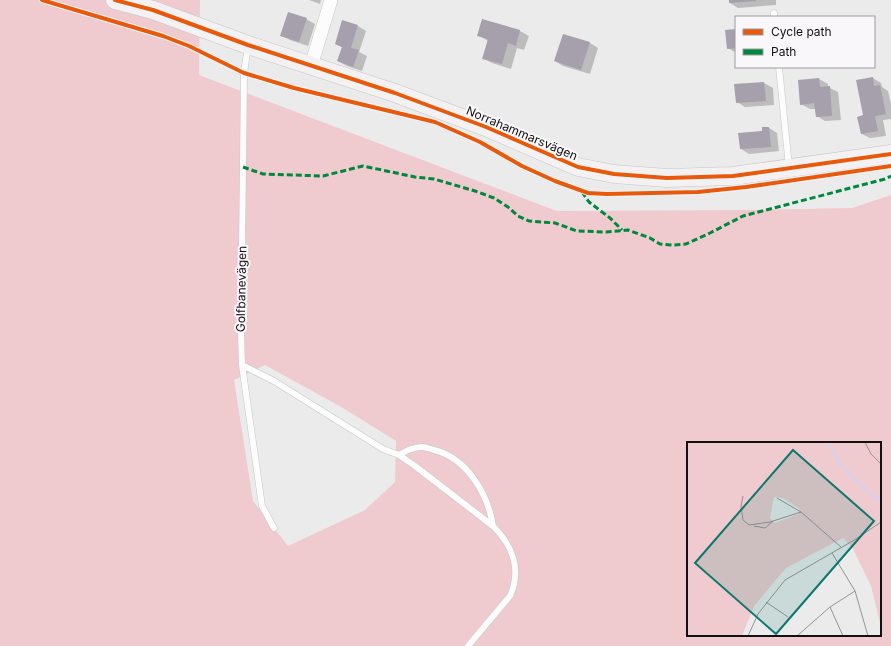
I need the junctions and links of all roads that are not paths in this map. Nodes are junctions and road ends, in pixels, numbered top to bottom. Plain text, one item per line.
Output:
1 (116, 0) edge
2 (331, 0) edge
3 (248, 45) junction
4 (311, 66) junction
5 (780, 68) edge
6 (891, 154) edge
7 (789, 169) junction
8 (242, 365) junction
9 (399, 455) junction
10 (493, 526) junction
11 (274, 528) dead end
12 (468, 646) edge

1 - 3 street, Norrahammarsvägen
2 - 4 street
3 - 4 street, Norrahammarsvägen
3 - 8 lane, Golfbanevägen
4 - 7 street, Norrahammarsvägen
5 - 7 lane
6 - 7 street, Norrahammarsvägen
8 - 9 lane
8 - 11 lane, Golfbanevägen
9 - 10 lane
9 - 10 lane
10 - 12 lane

